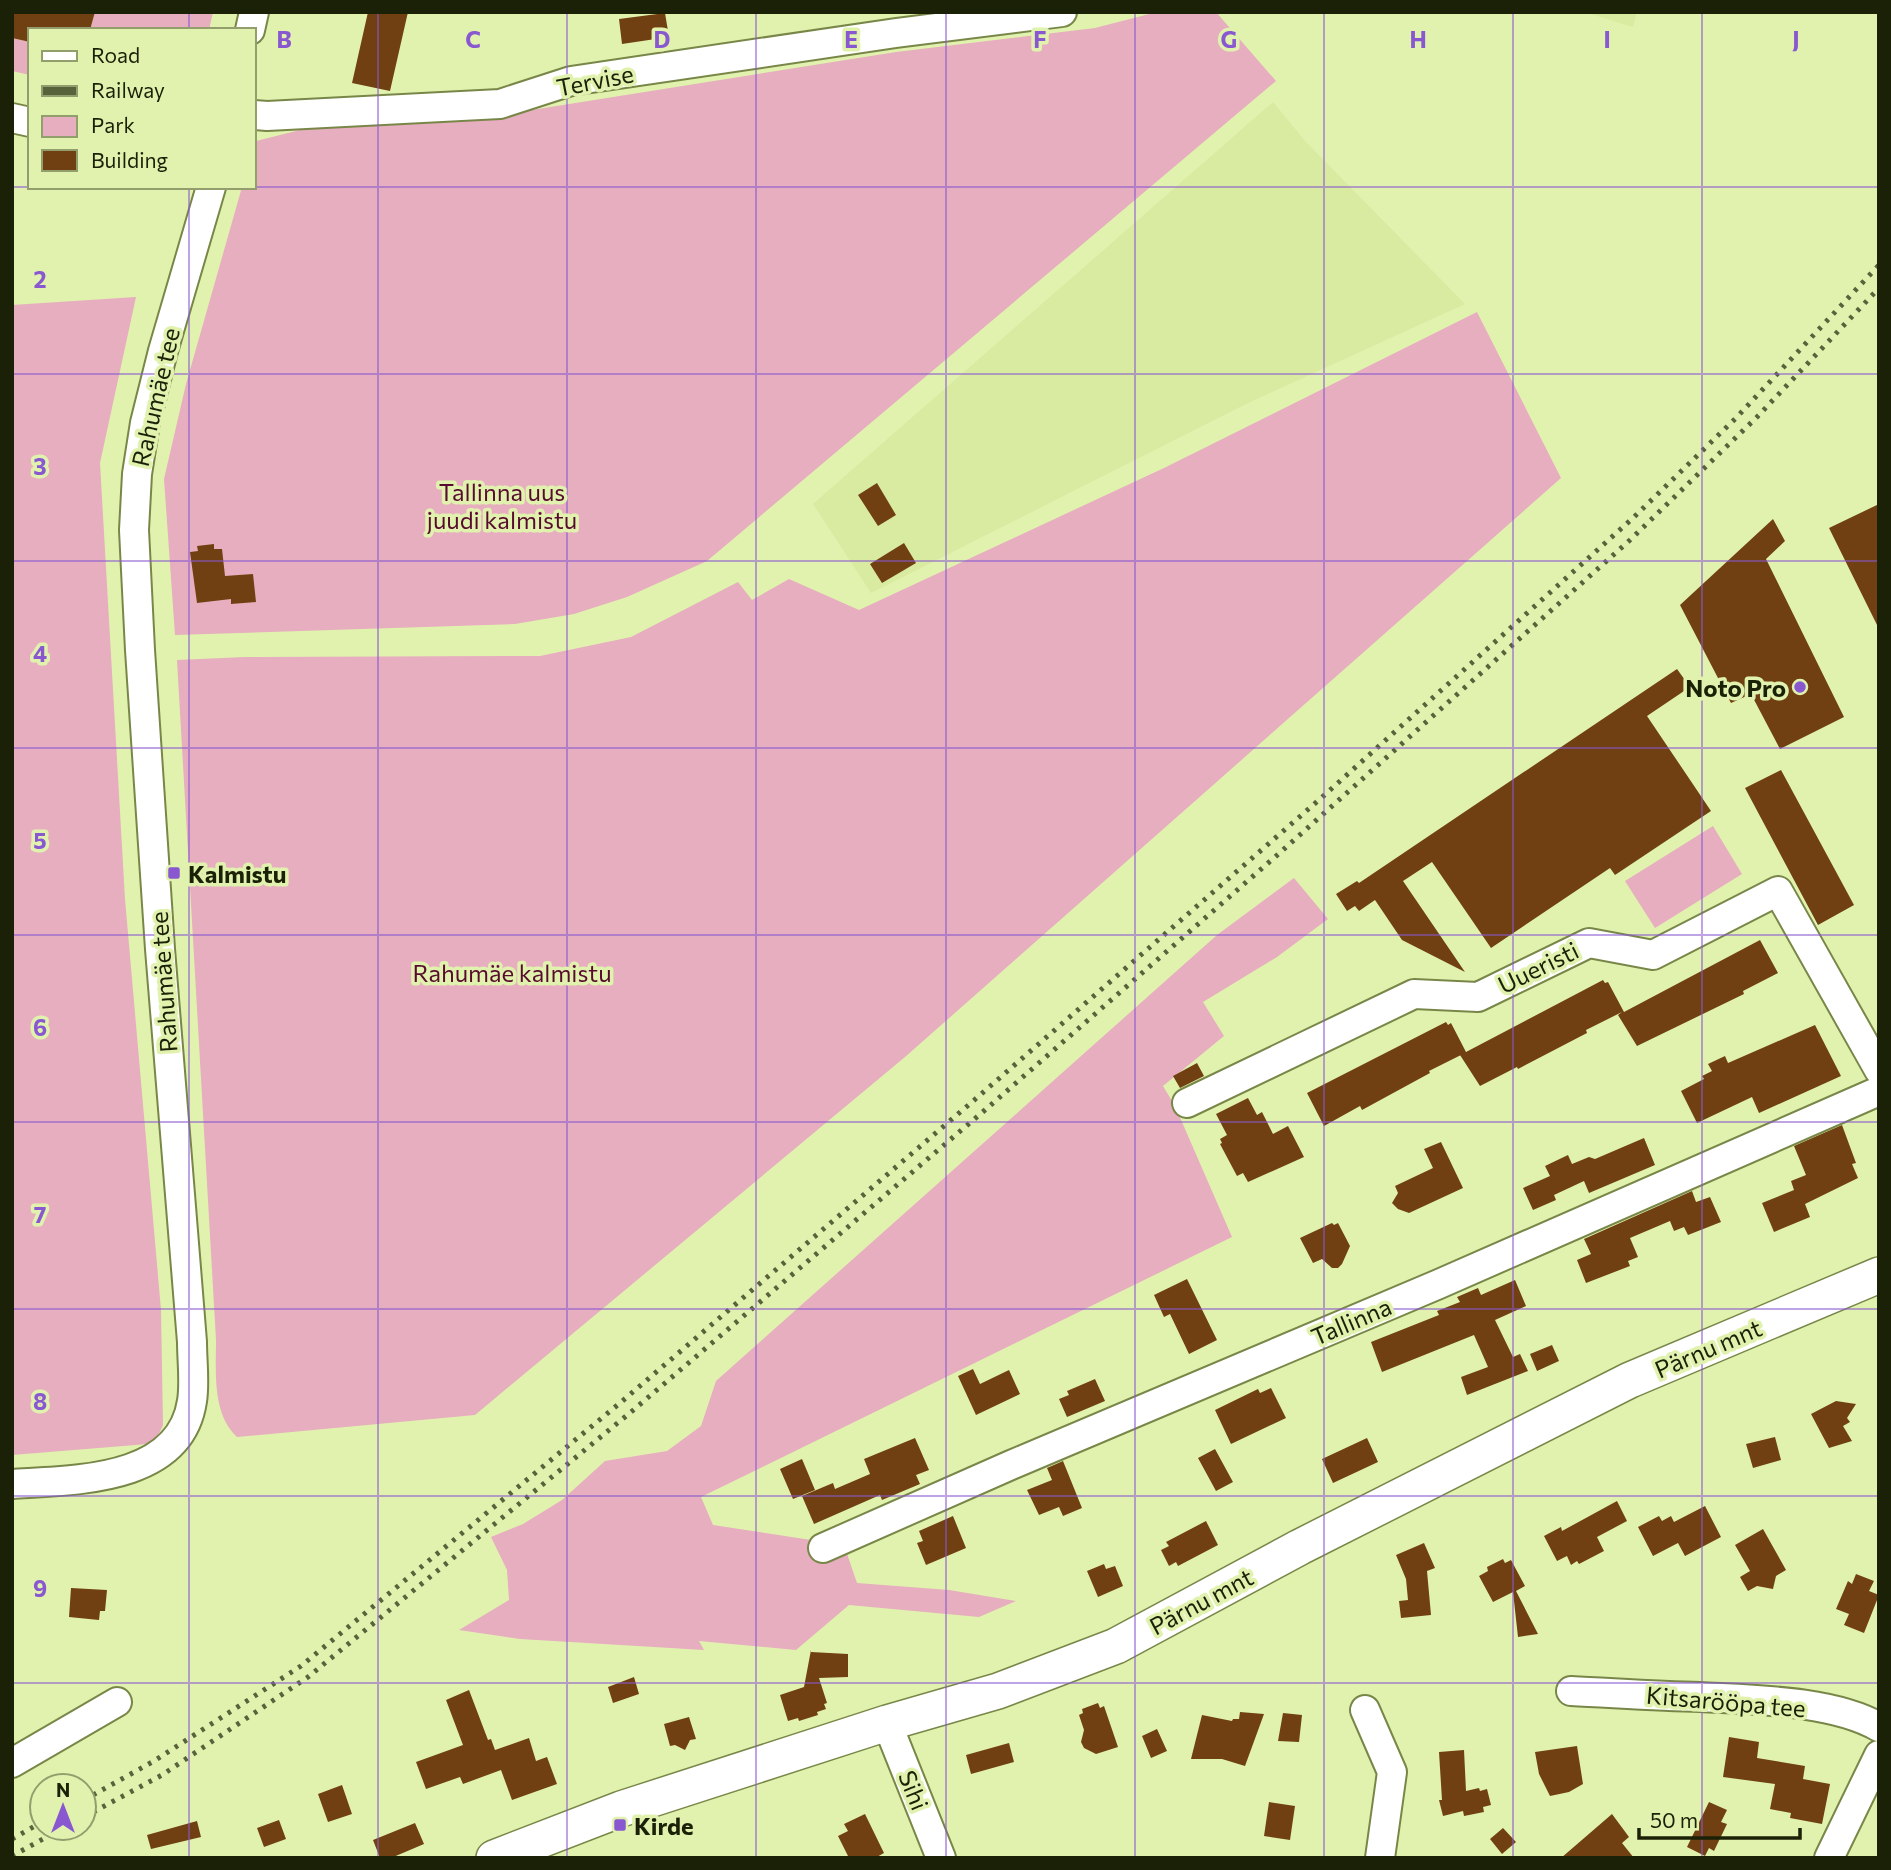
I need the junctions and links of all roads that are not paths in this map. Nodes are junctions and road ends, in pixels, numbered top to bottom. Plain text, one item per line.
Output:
1 (1062, 12) edge
2 (256, 115) edge
3 (210, 189) edge
4 (1879, 1070) edge
5 (1879, 1091) edge
6 (1187, 1103) dead end
7 (1879, 1275) edge
8 (12, 1484) edge
9 (823, 1548) dead end
10 (1571, 1691) dead end
11 (117, 1702) dead end
12 (1365, 1710) dead end
13 (887, 1723) junction
14 (1879, 1727) edge
15 (1879, 1755) edge
16 (12, 1763) edge
17 (494, 1858) edge
18 (941, 1858) edge
19 (1380, 1858) edge
20 (1829, 1858) edge

1 - 2 street, Tervise
3 - 8 street, Rahumäe tee
4 - 6 street, Uueristi
5 - 9 street, Tallinna
7 - 13 main road, Pärnu mnt
10 - 14 street, Kitsarööpa tee
11 - 16 street
12 - 19 street
13 - 17 main road, Pärnu mnt
13 - 18 street, Sihi
15 - 20 street

